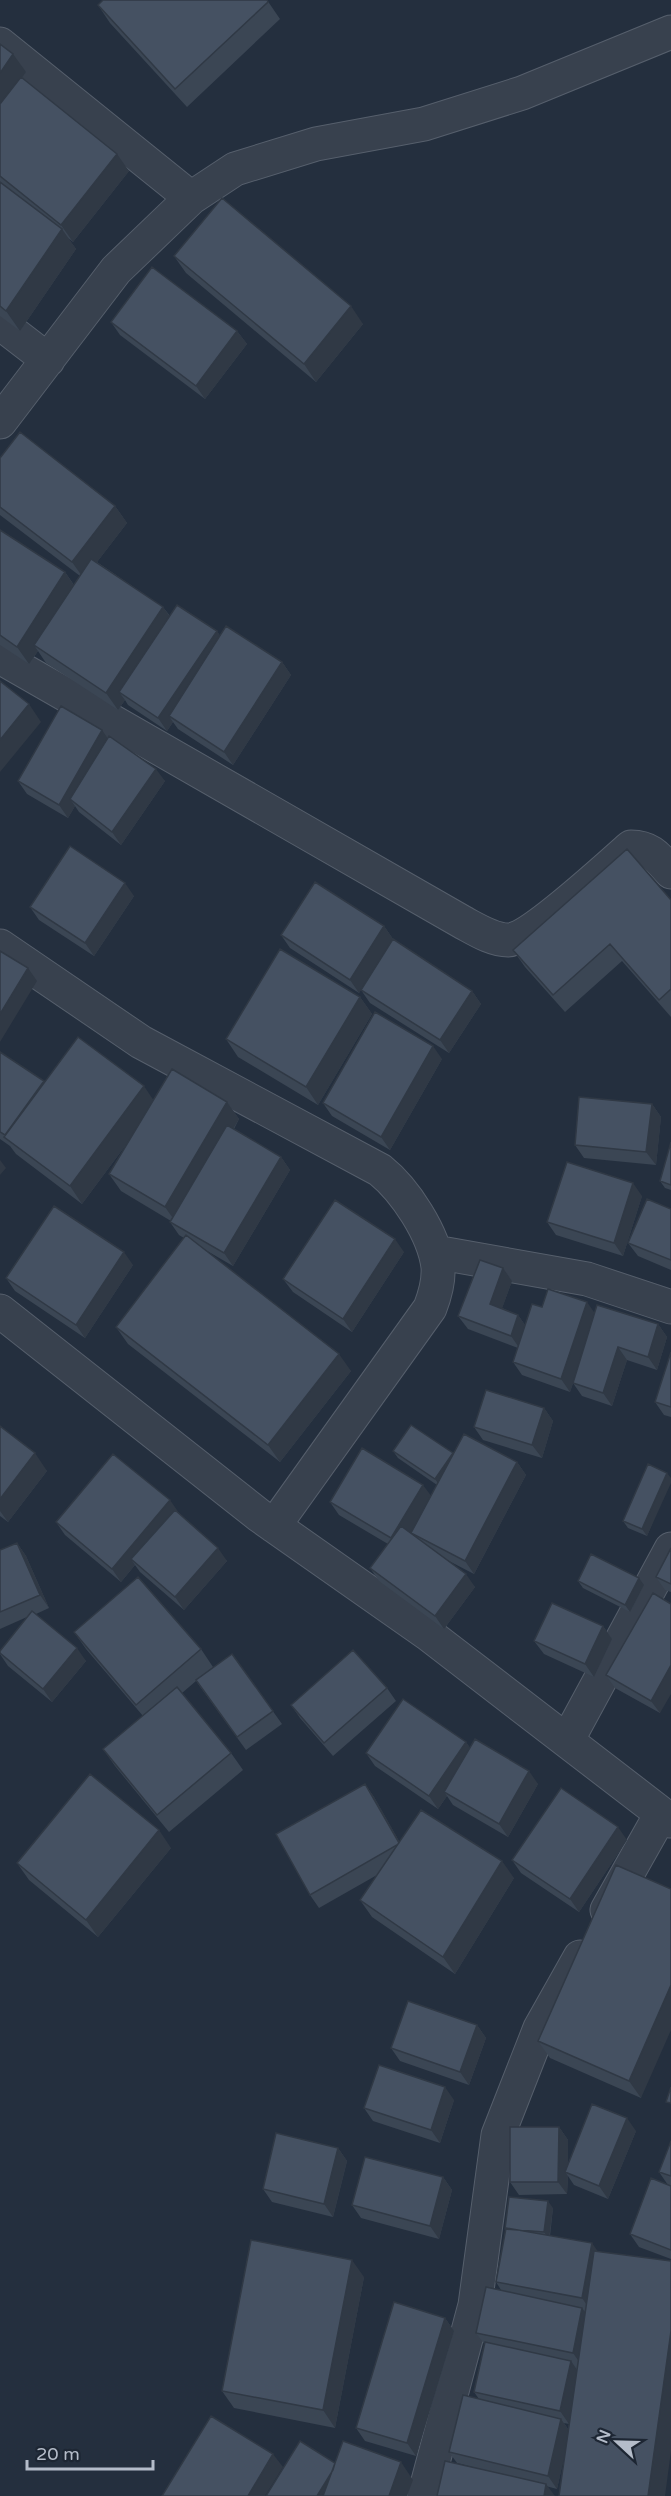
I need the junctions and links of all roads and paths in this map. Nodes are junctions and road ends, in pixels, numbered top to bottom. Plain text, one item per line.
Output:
1 (671, 32) edge
2 (0, 44) edge
3 (191, 198) junction
4 (0, 323) edge
5 (48, 360) junction
6 (0, 422) edge
7 (0, 657) edge
8 (671, 872) edge
9 (0, 946) edge
10 (435, 1252) junction
11 (671, 1307) edge
12 (0, 1311) edge
13 (274, 1526) junction
14 (671, 1549) edge
15 (567, 1741) junction
16 (666, 1817) edge
17 (424, 2496) edge

1 - 3 street
2 - 3 street
3 - 5 street
4 - 5 street
5 - 6 street
7 - 8 street
9 - 10 street
10 - 11 street
10 - 13 street
12 - 13 street
13 - 15 street
14 - 15 street
15 - 16 street
16 - 17 street

